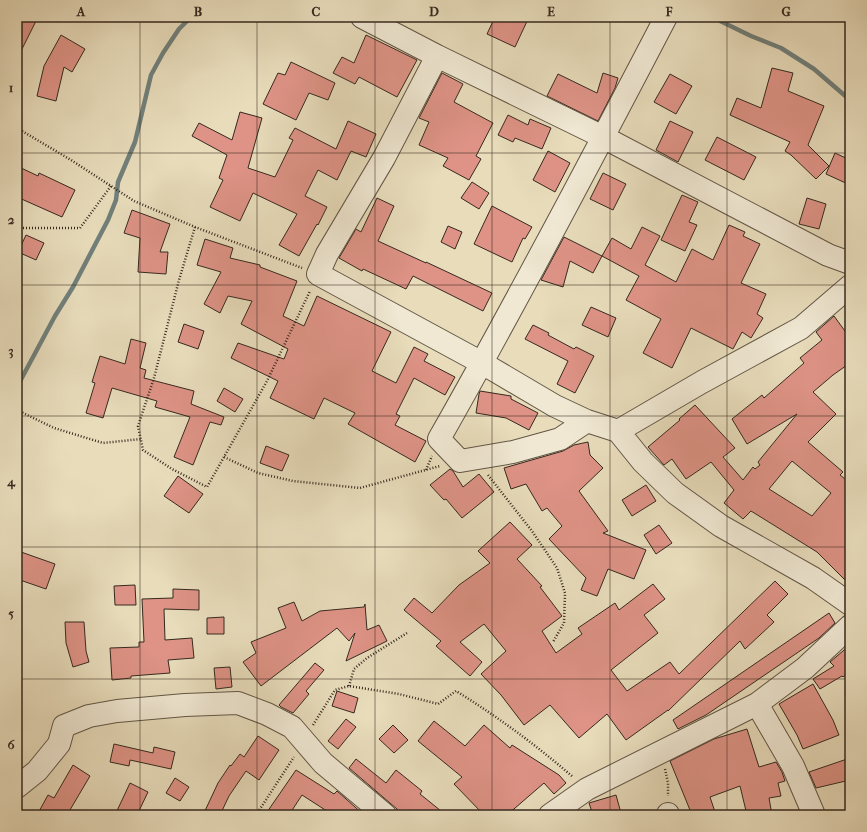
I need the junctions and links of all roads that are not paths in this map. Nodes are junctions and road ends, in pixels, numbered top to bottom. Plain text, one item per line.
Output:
1 (362, 17) edge
2 (666, 17) edge
3 (437, 56) junction
4 (603, 137) junction
5 (850, 263) edge
6 (850, 286) edge
7 (482, 363) junction
8 (588, 421) junction
9 (618, 431) junction
10 (850, 604) edge
11 (850, 626) edge
12 (757, 704) junction
13 (17, 787) edge
14 (385, 815) edge
15 (550, 815) edge
16 (814, 815) edge

1 - 3 street
2 - 4 street
3 - 4 street
3 - 7 street
4 - 5 street
4 - 7 street
6 - 9 street
7 - 8 street
7 - 8 street
8 - 9 street
9 - 10 street
11 - 12 street
12 - 15 street
12 - 16 street
13 - 14 street

